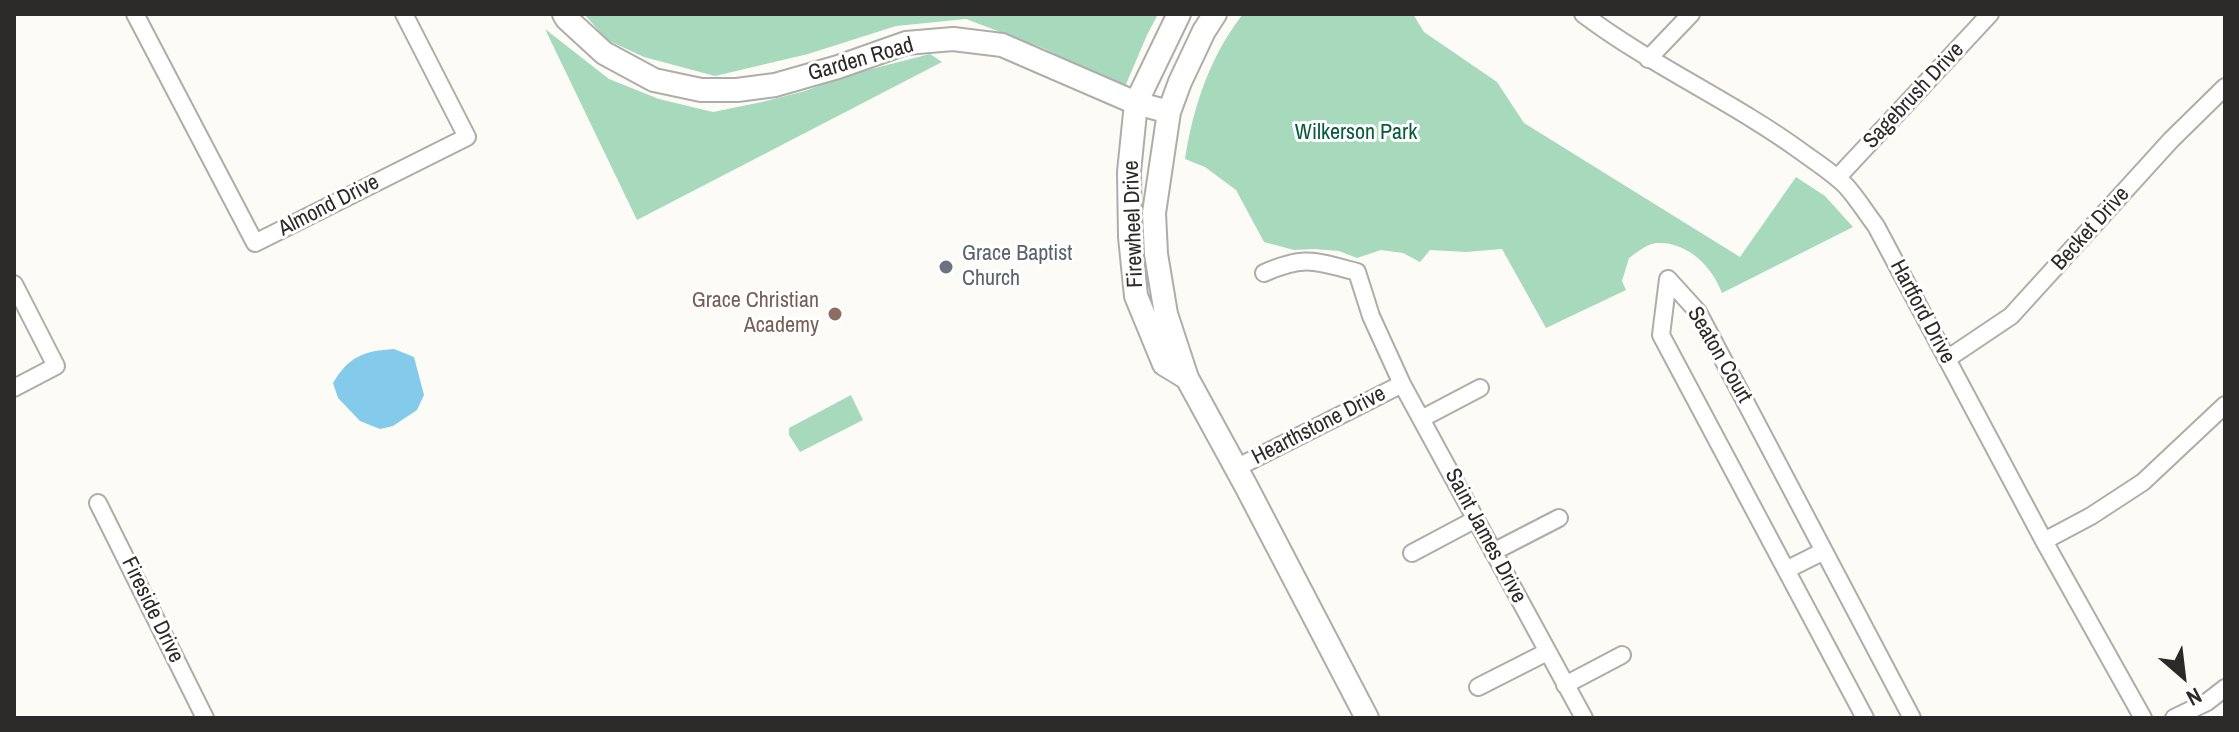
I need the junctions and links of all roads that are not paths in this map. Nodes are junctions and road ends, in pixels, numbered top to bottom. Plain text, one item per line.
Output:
1 (135, 14) edge
2 (404, 14) edge
3 (564, 14) edge
4 (1179, 14) edge
5 (1215, 14) edge
6 (1583, 14) edge
7 (1691, 14) edge
8 (1990, 14) edge
9 (1648, 59) junction
10 (2225, 87) edge
11 (1136, 103) junction
12 (1169, 112) junction
13 (1837, 178) junction
14 (1264, 273) dead end
15 (14, 284) edge
16 (1947, 359) junction
17 (1187, 378) junction
18 (1402, 384) junction
19 (14, 388) edge
20 (1480, 388) dead end
21 (2225, 405) edge
22 (1421, 419) junction
23 (1236, 468) junction
24 (98, 503) dead end
25 (1559, 518) dead end
26 (1476, 519) junction
27 (2044, 541) junction
28 (1824, 551) junction
29 (1493, 552) junction
30 (1412, 553) dead end
31 (1786, 570) junction
32 (1547, 652) junction
33 (1622, 655) dead end
34 (1565, 685) junction
35 (1478, 687) dead end
36 (2225, 688) edge
37 (205, 718) edge
38 (1367, 718) edge
39 (1584, 718) edge
40 (1865, 718) edge
41 (1912, 718) edge
42 (2143, 718) edge
43 (2174, 718) edge

1 - 2 street, Almond Drive
3 - 11 street, Garden Road
4 - 11 street, Firewheel Drive
5 - 12 street, Firewheel Drive
6 - 9 street, Hartford Drive
7 - 9 street
8 - 13 street, Sagebrush Drive
9 - 13 street, Hartford Drive
10 - 16 street, Becket Drive
11 - 12 street, Garden Road
11 - 17 street, Firewheel Drive
12 - 17 street, Firewheel Drive
13 - 16 street, Hartford Drive
14 - 18 street, Saint James Drive
15 - 19 street
16 - 27 street, Hartford Drive
17 - 23 street, Firewheel Drive
18 - 22 street, Saint James Drive
18 - 23 street, Hearthstone Drive
20 - 22 street
21 - 27 street
22 - 26 street, Saint James Drive
23 - 38 street, Firewheel Drive
24 - 37 street, Fireside Drive
25 - 29 street
26 - 29 street, Saint James Drive
26 - 30 street
27 - 42 street, Hartford Drive
28 - 31 street
28 - 31 street, Seaton Court
28 - 41 street, Seaton Court
29 - 32 street, Saint James Drive
31 - 40 street, Seaton Court
32 - 34 street, Saint James Drive
32 - 35 street
33 - 34 street
34 - 39 street, Saint James Drive
36 - 43 street

